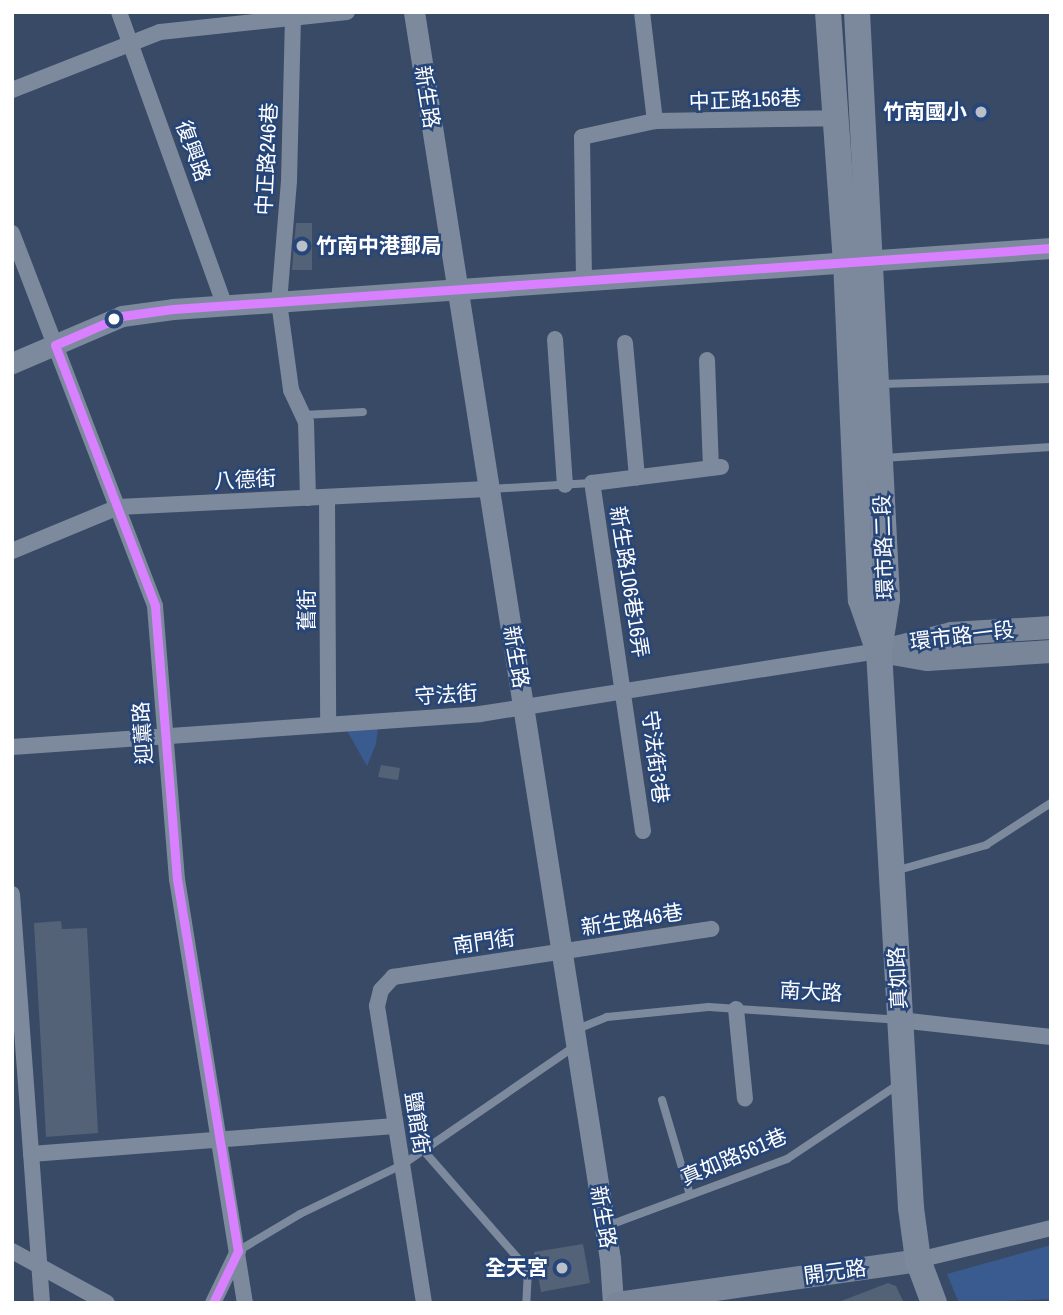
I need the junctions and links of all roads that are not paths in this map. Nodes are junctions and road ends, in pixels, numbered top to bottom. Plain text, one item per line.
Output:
1 (119, 12) edge
2 (347, 12) edge
3 (414, 12) edge
4 (642, 12) edge
5 (828, 12) edge
6 (857, 12) edge
7 (293, 15) edge
8 (130, 42) junction
9 (12, 90) edge
10 (836, 118) junction
11 (655, 121) junction
12 (12, 233) edge
13 (1051, 248) edge
14 (857, 261) junction
15 (584, 281) junction
16 (457, 290) junction
17 (279, 302) junction
18 (225, 306) junction
19 (555, 339) dead end
20 (625, 343) dead end
21 (55, 345) junction
22 (707, 360) dead end
23 (12, 363) edge
24 (1051, 379) edge
25 (877, 384) junction
26 (363, 412) dead end
27 (303, 415) junction
28 (1051, 446) edge
29 (881, 458) junction
30 (637, 477) junction
31 (592, 483) junction
32 (565, 485) junction
33 (488, 489) junction
34 (327, 497) junction
35 (308, 498) junction
36 (118, 507) junction
37 (12, 551) edge
38 (1051, 626) edge
39 (879, 650) junction
40 (1051, 651) edge
41 (625, 688) junction
42 (524, 706) junction
43 (328, 723) junction
44 (163, 736) junction
45 (12, 747) edge
46 (1051, 803) edge
47 (643, 831) dead end
48 (892, 872) junction
49 (12, 894) edge
50 (711, 929) dead end
51 (559, 952) junction
52 (415, 973) joint
53 (736, 1009) junction
54 (900, 1020) junction
55 (1051, 1037) edge
56 (573, 1039) junction
57 (904, 1081) junction
58 (745, 1099) dead end
59 (662, 1100) dead end
60 (395, 1126) junction
61 (218, 1139) junction
62 (424, 1151) junction
63 (32, 1154) junction
64 (402, 1165) junction
65 (690, 1195) junction
66 (605, 1227) junction
67 (1051, 1228) edge
68 (12, 1251) edge
69 (237, 1251) junction
70 (919, 1260) junction
71 (41, 1266) junction
72 (42, 1303) edge
73 (107, 1303) edge
74 (213, 1303) edge
75 (245, 1303) edge
76 (424, 1303) edge
77 (526, 1303) edge
78 (615, 1303) edge
79 (934, 1303) edge

1 - 8 street, 復興路
2 - 7 street
3 - 16 street, 新生路
4 - 11 street
5 - 10 main road, 環市路二段
6 - 14 main road, 環市路二段
7 - 8 street
7 - 17 street, 中正路246巷
8 - 9 street
8 - 18 street, 復興路
10 - 11 street, 中正路156巷
10 - 14 main road, 環市路二段
11 - 15 street, 中正路156巷
12 - 21 street, 迎薰路
13 - 14 street
14 - 15 street
14 - 25 main road, 環市路二段
14 - 39 main road, 環市路二段
15 - 16 street
16 - 17 street
16 - 33 street, 新生路
17 - 18 street
17 - 27 street, 中正路246巷
18 - 21 street
19 - 32 street
20 - 30 street
21 - 23 street
21 - 36 street, 迎薰路
22 - 30 street
24 - 25 lane
25 - 29 main road, 環市路二段
26 - 27 lane
27 - 35 street, 中正路246巷
28 - 29 lane
29 - 39 main road, 環市路二段
30 - 31 street
31 - 32 lane
31 - 41 street, 新生路106巷16弄
32 - 33 lane
33 - 34 street, 八德街
33 - 42 street, 新生路
34 - 35 street, 八德街
34 - 43 street, 舊街
35 - 36 street, 八德街
36 - 37 street, 八德街
36 - 44 street, 迎薰路
38 - 39 main road, 環市路一段
39 - 40 main road, 環市路一段
39 - 41 street, 守法街
39 - 48 main road, 真如路
41 - 42 street, 守法街
41 - 47 street, 守法街3巷
42 - 43 street, 守法街
42 - 51 street, 新生路
43 - 44 street, 守法街
44 - 45 street, 守法街
44 - 61 street, 迎薰路
46 - 48 lane
48 - 54 main road, 真如路
49 - 63 street
50 - 51 street, 新生路46巷
51 - 52 street, 南門街
51 - 56 street, 新生路
52 - 60 street, 鹽館街
53 - 54 lane, 南大路
53 - 56 lane, 南大路
53 - 58 street
54 - 55 street, 南大路
54 - 57 main road, 真如路
56 - 62 lane, 南大路
56 - 66 street, 新生路
57 - 65 lane, 真如路561巷
57 - 70 main road, 真如路
59 - 65 lane
60 - 61 street
60 - 64 street, 鹽館街
61 - 63 street
61 - 69 street, 迎薰路
62 - 64 lane, 南大路
62 - 77 lane
63 - 71 street
64 - 69 lane, 南大路
64 - 76 street, 鹽館街
65 - 66 lane, 真如路561巷
66 - 78 street, 新生路
67 - 70 street, 開元路
68 - 71 street
69 - 74 street
69 - 75 street, 迎薰路
70 - 78 main road, 開元路
70 - 79 main road, 真如路
71 - 72 street
71 - 73 street

